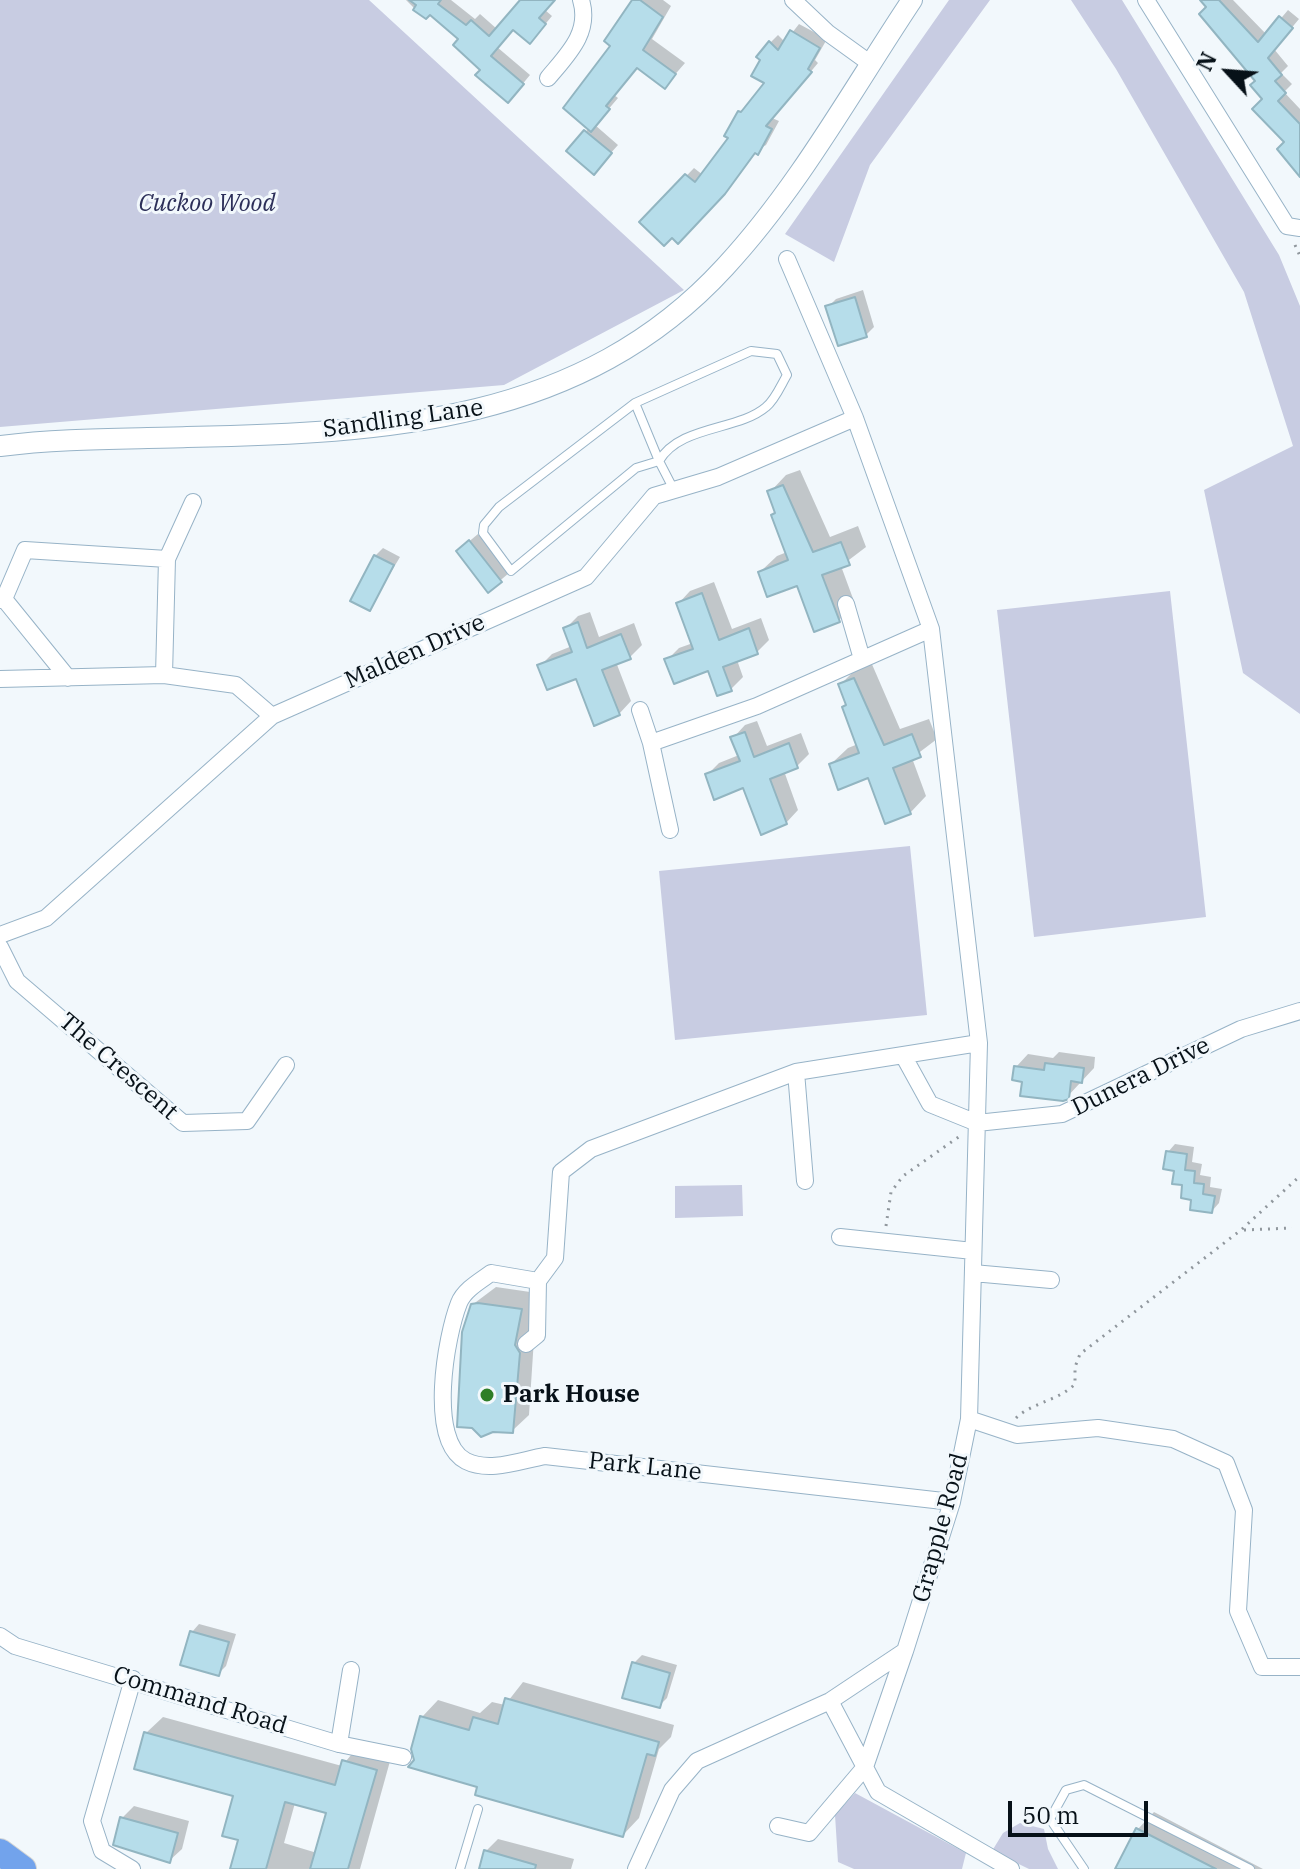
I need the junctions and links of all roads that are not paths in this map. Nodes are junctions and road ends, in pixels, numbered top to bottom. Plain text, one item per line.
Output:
1 (581, 0) edge
2 (793, 0) edge
3 (912, 0) edge
4 (1146, 0) edge
5 (871, 64) junction
6 (548, 78) dead end
7 (1294, 227) edge
8 (787, 259) dead end
9 (635, 403) junction
10 (855, 418) junction
11 (0, 446) edge
12 (659, 461) junction
13 (674, 490) junction
14 (193, 502) dead end
15 (167, 559) junction
16 (2, 599) edge
17 (846, 604) dead end
18 (931, 629) junction
19 (862, 659) junction
20 (164, 675) junction
21 (68, 678) junction
22 (0, 679) edge
23 (640, 710) dead end
24 (272, 716) junction
25 (651, 743) junction
26 (670, 830) dead end
27 (0, 935) edge
28 (0, 947) edge
29 (1300, 1011) edge
30 (979, 1043) junction
31 (903, 1055) junction
32 (286, 1065) dead end
33 (796, 1072) junction
34 (976, 1130) junction
35 (805, 1181) dead end
36 (840, 1237) dead end
37 (973, 1251) junction
38 (973, 1273) junction
39 (1051, 1280) dead end
40 (538, 1281) junction
41 (526, 1344) dead end
42 (969, 1419) junction
43 (952, 1502) junction
44 (0, 1636) edge
45 (905, 1651) junction
46 (1300, 1667) edge
47 (351, 1670) dead end
48 (133, 1679) junction
49 (830, 1701) junction
50 (339, 1744) junction
51 (403, 1757) dead end
52 (865, 1767) junction
53 (478, 1809) dead end
54 (778, 1826) dead end
55 (0, 1852) edge
56 (23, 1869) edge
57 (132, 1869) edge
58 (460, 1869) edge
59 (636, 1869) edge
60 (1011, 1869) edge
61 (1084, 1869) edge
62 (1250, 1869) edge

1 - 6 street
2 - 5 street
3 - 5 street, Sandling Lane
4 - 7 street
5 - 11 street, Sandling Lane
8 - 10 street, Grapple Road
9 - 12 lane
9 - 12 lane
9 - 12 lane
10 - 13 street, Malden Drive
10 - 18 street, Grapple Road
12 - 13 lane
13 - 24 street, Malden Drive
14 - 15 street
15 - 16 street
15 - 20 street
16 - 21 street
17 - 19 street
18 - 19 street
18 - 30 street, Grapple Road
19 - 25 street
20 - 21 street
20 - 24 street
21 - 22 street
23 - 25 street
24 - 27 street, Malden Drive
25 - 26 street
28 - 32 street, The Crescent
29 - 34 street, Dunera Drive
30 - 31 street
30 - 34 street, Grapple Road
31 - 33 street
31 - 34 street
33 - 35 street
33 - 40 street
34 - 37 street, Grapple Road
36 - 37 street
37 - 38 street, Grapple Road
38 - 39 street
38 - 42 street, Grapple Road
40 - 41 street
40 - 43 street, Park Lane
42 - 43 street, Grapple Road
42 - 46 street
43 - 45 street, Grapple Road
44 - 48 street, Command Road
45 - 49 street
45 - 52 street, Grapple Road
47 - 50 street
48 - 50 street, Command Road
48 - 57 street
49 - 52 street
49 - 59 street
50 - 51 street, Command Road
52 - 54 street
52 - 60 street
53 - 58 lane
55 - 56 highway
61 - 62 lane

